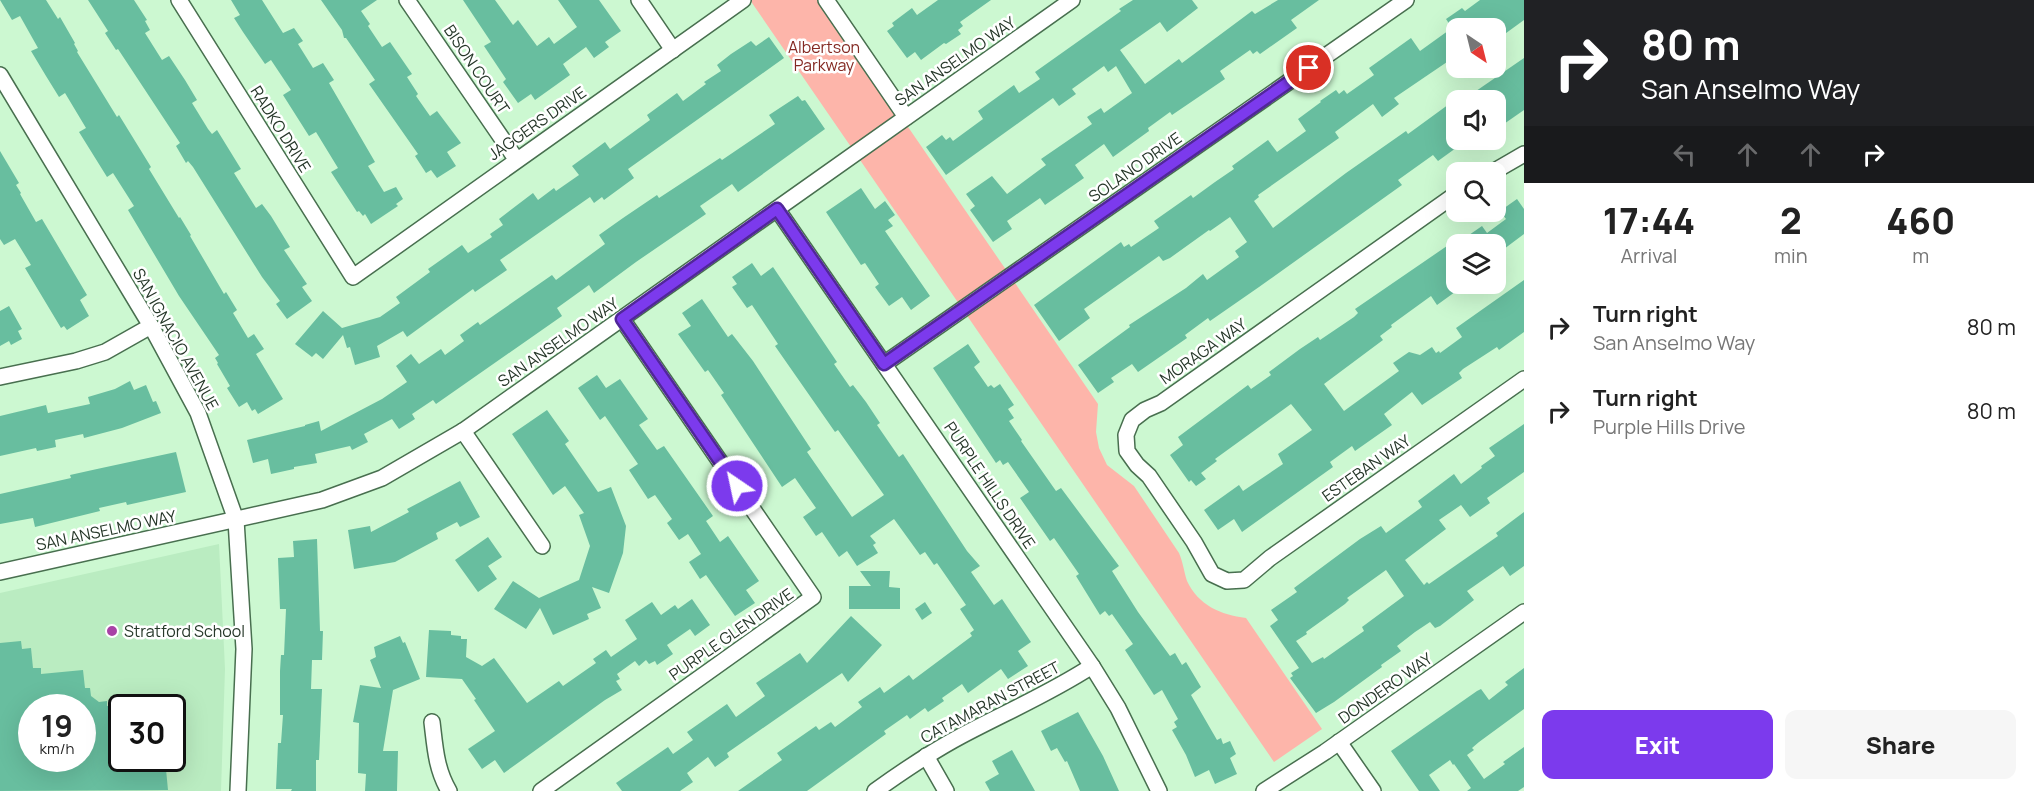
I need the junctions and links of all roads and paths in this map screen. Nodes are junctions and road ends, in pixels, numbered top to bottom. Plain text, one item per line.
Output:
1 (179, 0) edge
2 (407, 0) edge
3 (639, 0) edge
4 (742, 0) edge
5 (826, 0) edge
6 (1072, 0) edge
7 (1406, 0) edge
8 (673, 50) junction
9 (0, 75) edge
10 (906, 117) junction
11 (1524, 154) edge
12 (516, 159) junction
13 (1506, 164) edge
14 (1446, 201) edge
15 (777, 209) junction
16 (353, 277) joint
17 (622, 319) junction
18 (151, 326) junction
19 (884, 364) junction
20 (0, 377) edge
21 (1524, 379) edge
22 (462, 431) junction
23 (236, 520) junction
24 (542, 546) dead end
25 (0, 572) edge
26 (1227, 581) joint
27 (1524, 612) edge
28 (1092, 666) junction
29 (432, 722) dead end
30 (1340, 742) junction
31 (926, 756) junction
32 (238, 791) edge
33 (449, 791) edge
34 (541, 791) edge
35 (876, 791) edge
36 (946, 791) edge
37 (1159, 791) edge
38 (1264, 791) edge
39 (1373, 791) edge

1 - 16 street, RADKO DRIVE
2 - 12 street, BISON COURT
3 - 8 street
4 - 8 street, JAGGERS DRIVE
5 - 10 street
6 - 10 street, SAN ANSELMO WAY
7 - 19 street, SOLANO DRIVE
8 - 12 street, JAGGERS DRIVE
9 - 18 street, SAN IGNACIO AVENUE
10 - 15 street, SAN ANSELMO WAY
11 - 13 street
12 - 16 street, JAGGERS DRIVE
14 - 26 street, MORAGA WAY
15 - 17 street, SAN ANSELMO WAY
15 - 19 street, PURPLE HILLS DRIVE
17 - 22 street, SAN ANSELMO WAY
17 - 34 street, PURPLE GLEN DRIVE
18 - 20 street
18 - 23 street, SAN IGNACIO AVENUE
19 - 28 street, PURPLE HILLS DRIVE
21 - 26 street, ESTEBAN WAY
22 - 23 street, SAN ANSELMO WAY
22 - 24 street
23 - 25 street, SAN ANSELMO WAY
23 - 32 street, SAN IGNACIO AVENUE
27 - 30 street, DONDERO WAY
28 - 31 street, CATAMARAN STREET
28 - 37 street, PURPLE HILLS DRIVE
29 - 33 street
30 - 38 street, DONDERO WAY
30 - 39 street
31 - 35 street, CATAMARAN STREET
31 - 36 street

